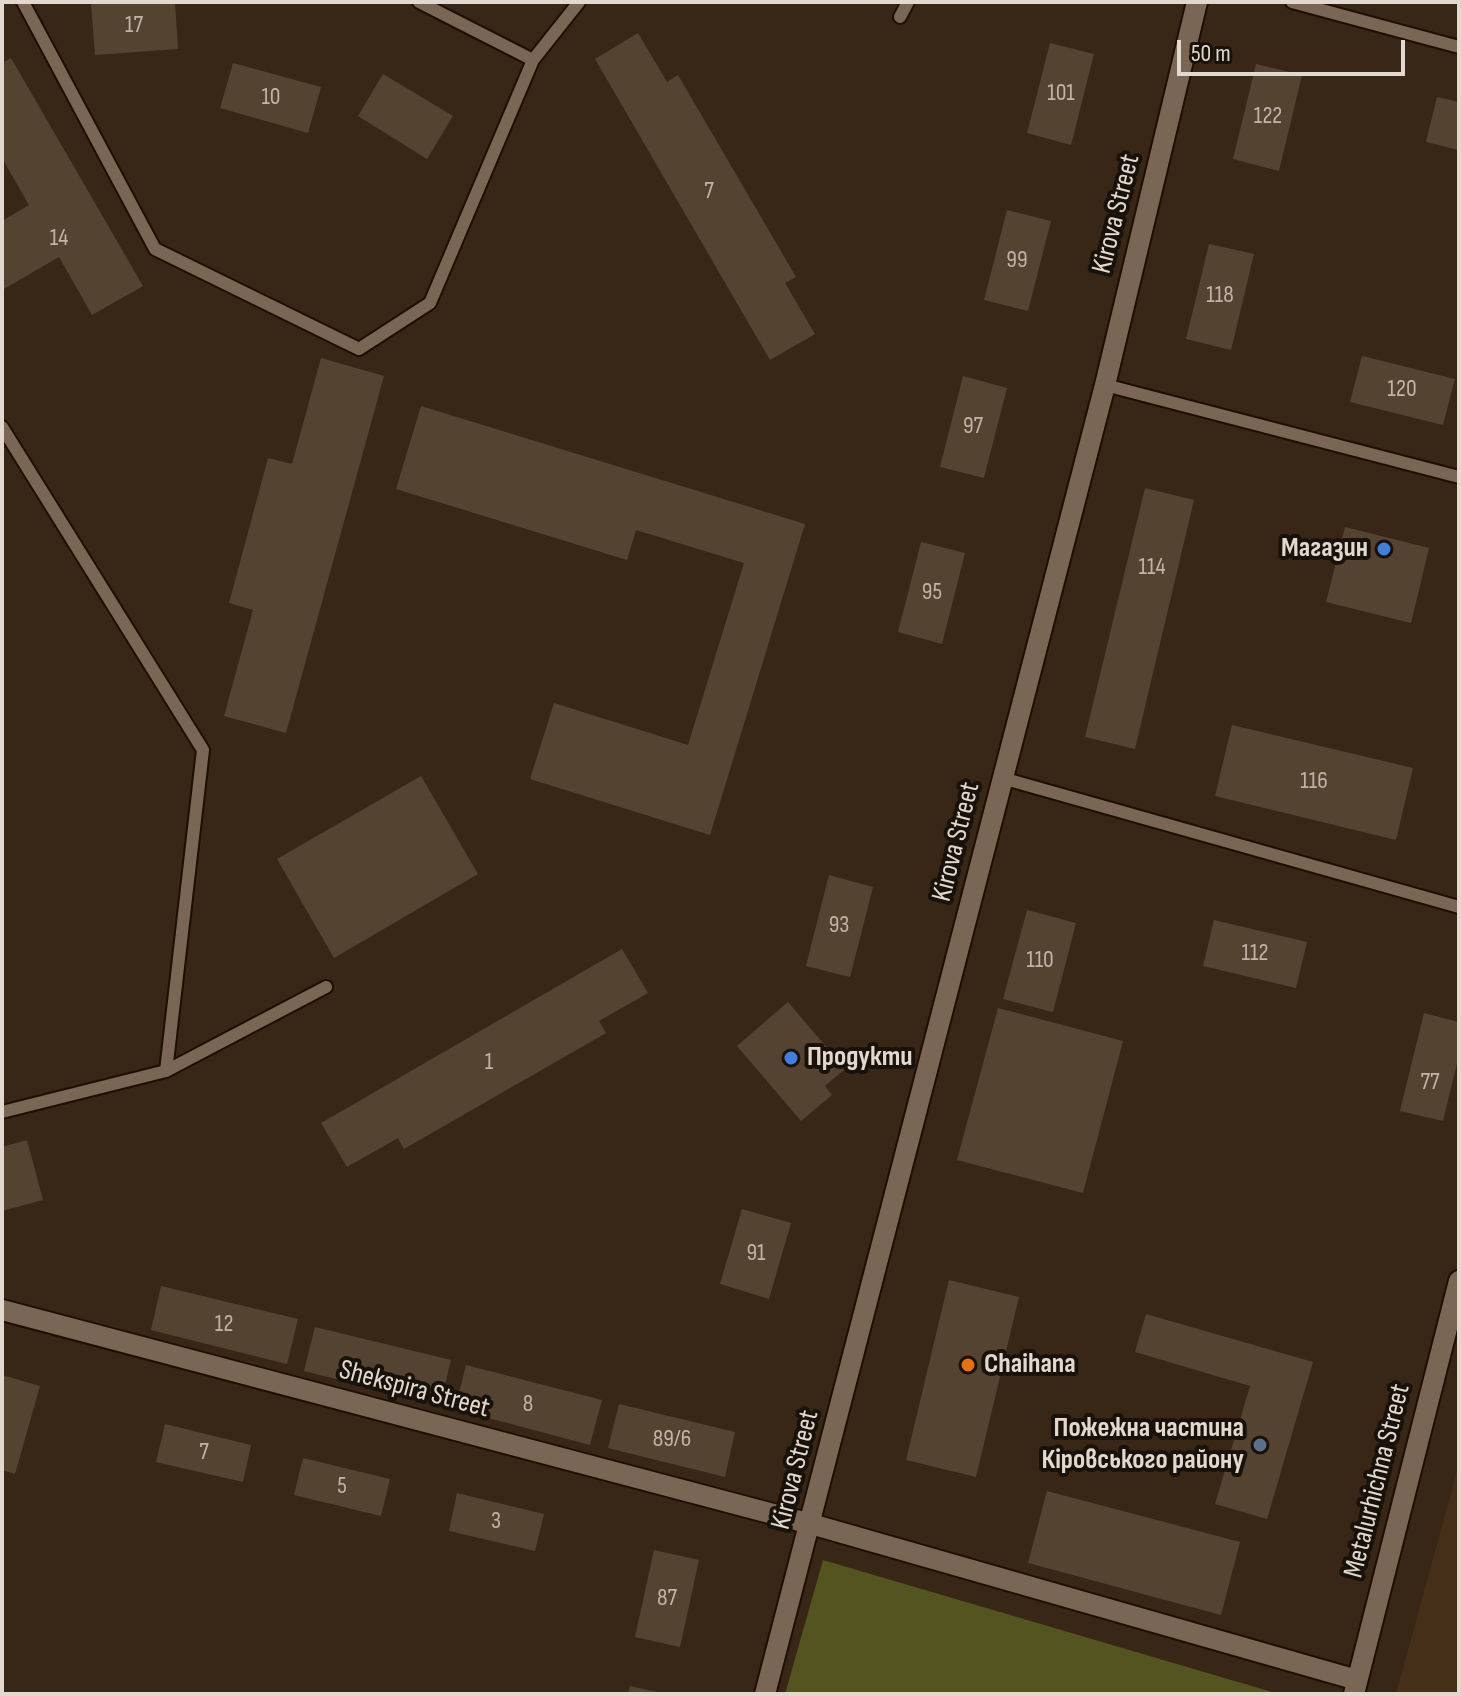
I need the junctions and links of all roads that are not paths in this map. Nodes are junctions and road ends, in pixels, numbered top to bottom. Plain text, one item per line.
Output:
1 (23, 2) edge
2 (419, 2) edge
3 (579, 2) edge
4 (908, 2) edge
5 (1197, 2) edge
6 (1292, 2) edge
7 (900, 17) dead end
8 (1459, 47) edge
9 (533, 60) junction
10 (1105, 385) junction
11 (2, 427) edge
12 (1459, 477) edge
13 (1002, 778) junction
14 (1459, 907) edge
15 (326, 987) dead end
16 (166, 1071) junction
17 (2, 1112) edge
18 (1459, 1281) edge
19 (2, 1310) edge
20 (811, 1524) junction
21 (1355, 1687) edge
22 (765, 1694) edge

1 - 9 lane
2 - 9 lane
3 - 9 lane
4 - 7 lane
5 - 10 street, Kirova Street
6 - 8 lane
10 - 12 lane
10 - 13 street, Kirova Street
11 - 16 lane
13 - 14 lane
13 - 20 street, Kirova Street
15 - 16 lane
16 - 17 lane
18 - 21 street, Metalurhichna Street
19 - 20 street, Shekspira Street
20 - 21 street, Shekspira Street
20 - 22 street, Kirova Street

